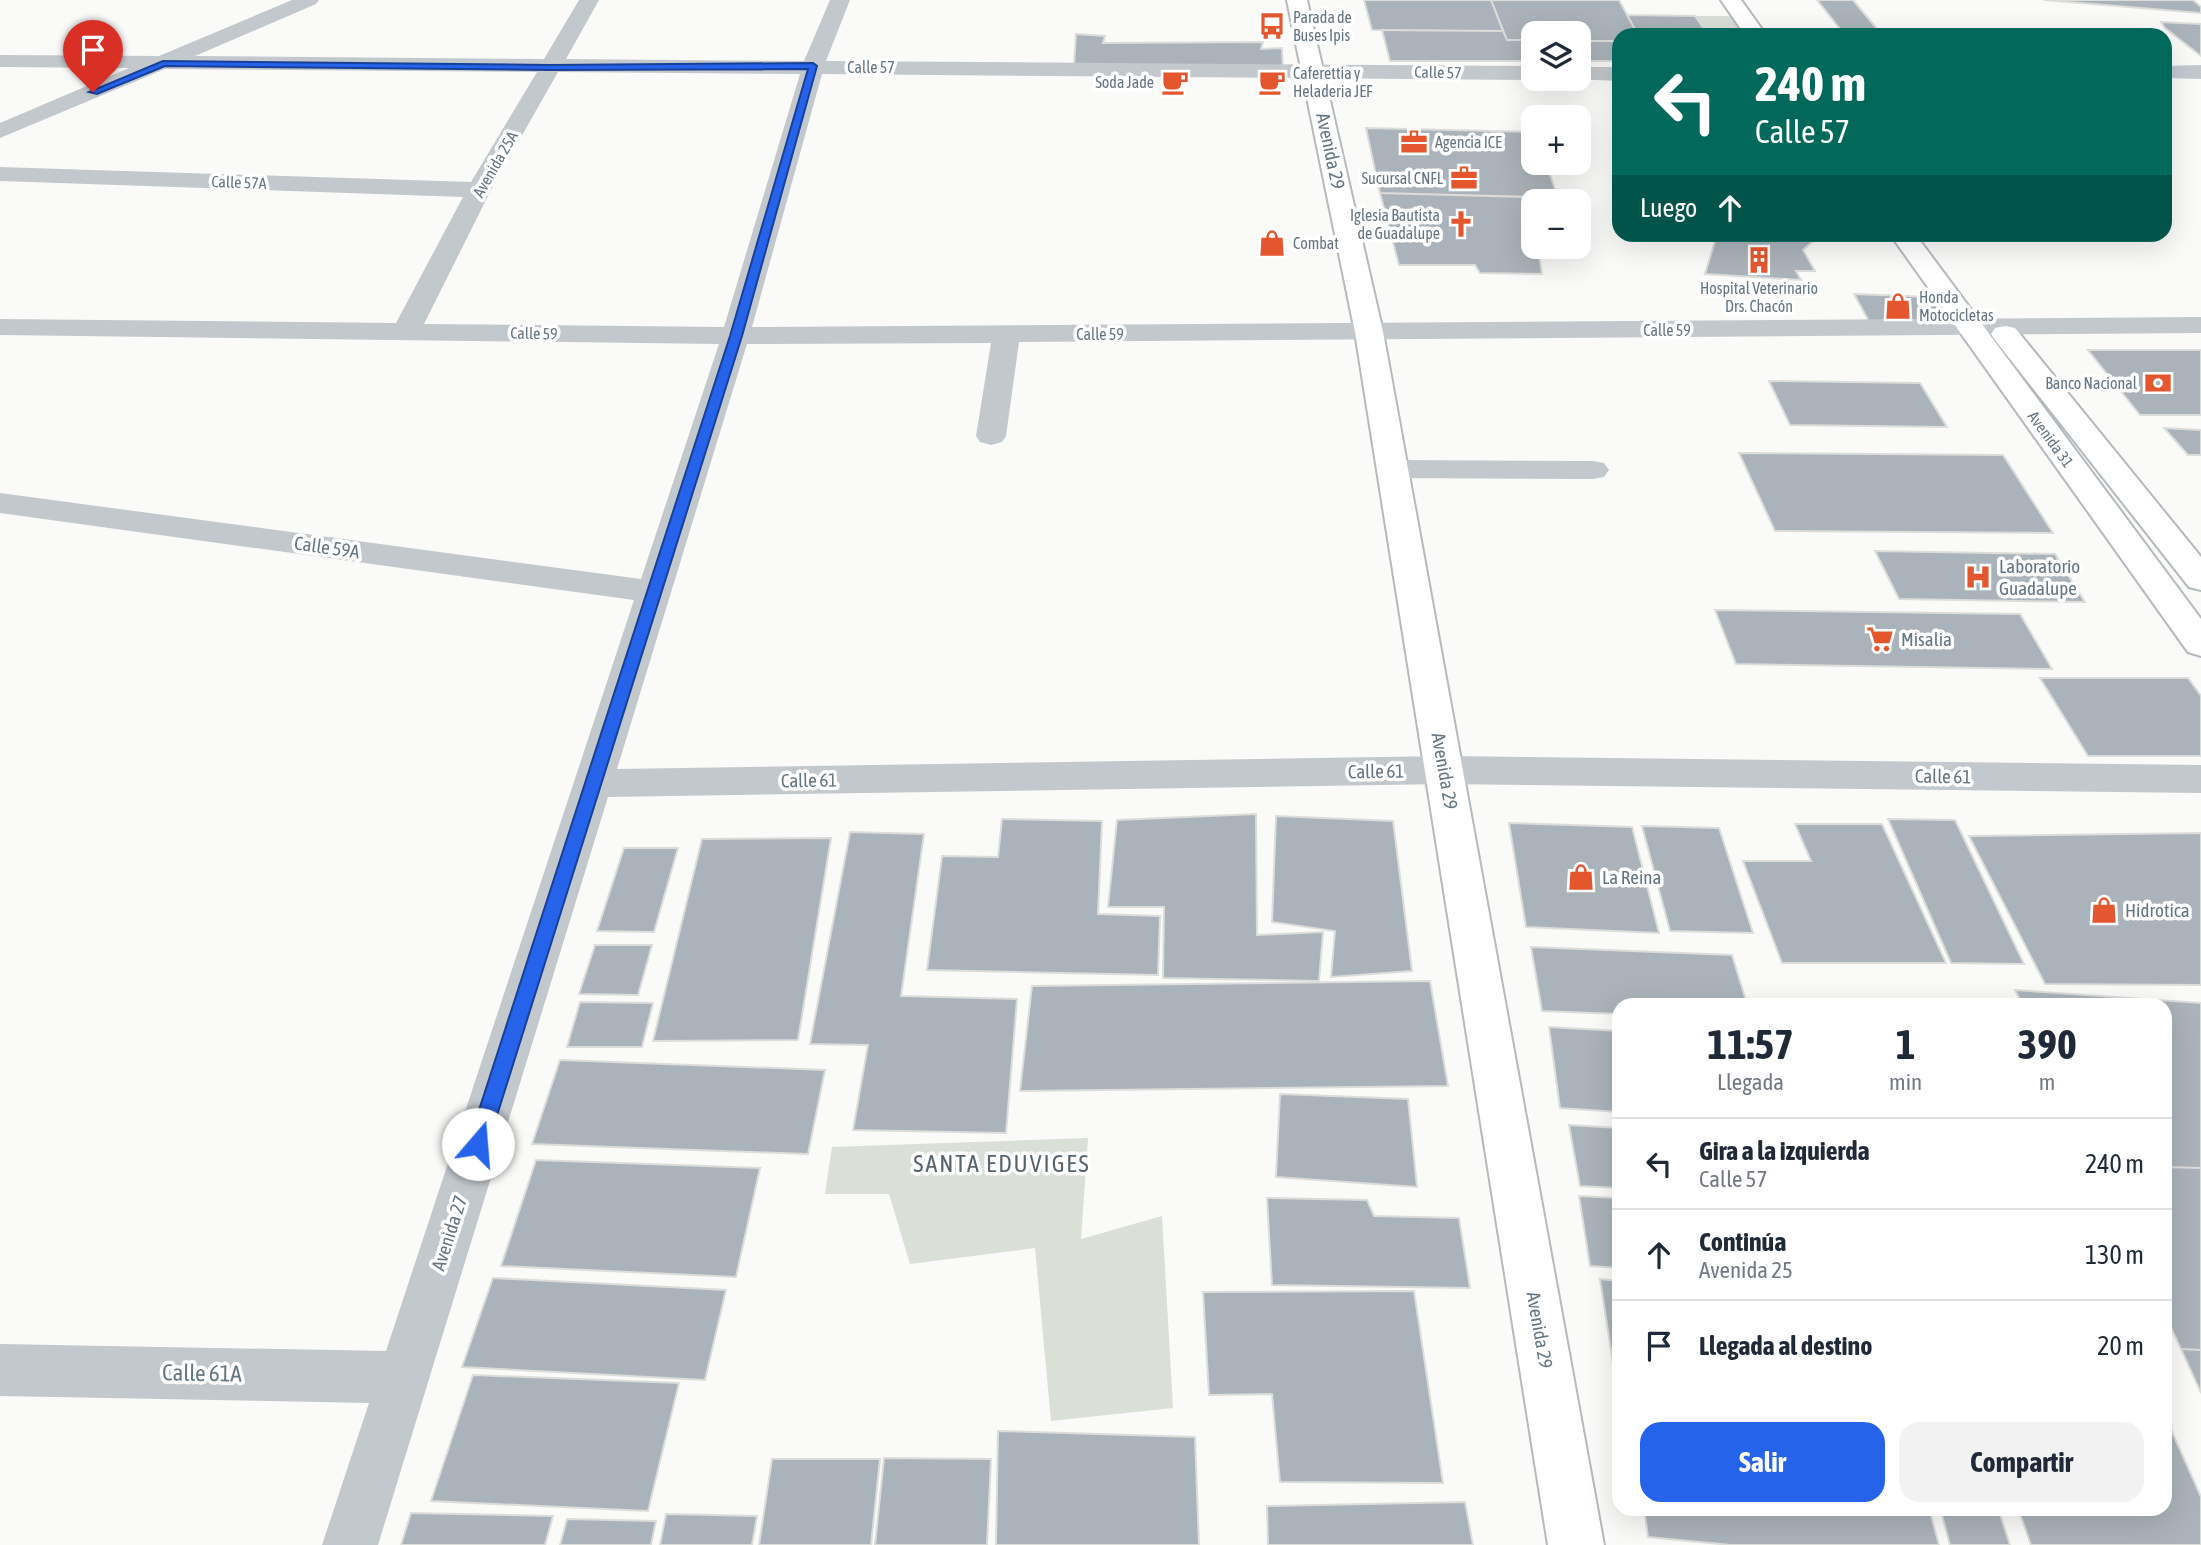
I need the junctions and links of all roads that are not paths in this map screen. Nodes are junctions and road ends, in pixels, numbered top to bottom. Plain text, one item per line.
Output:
1 (309, 0) edge
2 (589, 0) edge
3 (840, 0) edge
4 (1297, 0) edge
5 (1731, 0) edge
6 (1751, 28) edge
7 (0, 61) edge
8 (163, 63) junction
9 (813, 66) junction
10 (550, 68) junction
11 (1314, 71) junction
12 (2172, 72) edge
13 (2201, 72) edge
14 (1521, 74) edge
15 (1591, 74) edge
16 (1612, 75) edge
17 (0, 131) edge
18 (0, 174) edge
19 (479, 190) junction
20 (1909, 242) edge
21 (1935, 242) edge
22 (2201, 325) edge
23 (0, 327) edge
24 (1985, 329) junction
25 (406, 331) junction
26 (1369, 332) junction
27 (1006, 334) junction
28 (736, 336) junction
29 (991, 436) dead end
30 (1393, 470) junction
31 (1592, 470) dead end
32 (0, 503) edge
33 (2201, 579) edge
34 (655, 592) junction
35 (2201, 644) edge
36 (1445, 770) junction
37 (2201, 779) edge
38 (594, 783) junction
39 (0, 1370) edge
40 (403, 1377) junction
41 (350, 1545) edge
42 (1576, 1545) edge

1 - 8 street
2 - 10 street, Avenida 25A
3 - 9 street, Avenida 27
4 - 11 main road, Avenida 29
5 - 6 main road
7 - 8 street, Calle 57
8 - 10 street, Calle 57
8 - 17 street
9 - 10 street, Calle 57
9 - 11 street, Calle 57
9 - 28 street, Avenida 27
10 - 19 street, Avenida 25A
11 - 14 street, Calle 57
11 - 26 main road, Avenida 29
12 - 13 street
15 - 16 street
18 - 19 street, Calle 57A
19 - 25 street, Avenida 25A
20 - 24 main road, Avenida 31
21 - 24 main road, Avenida 31
22 - 24 street, Calle 59
23 - 25 street, Calle 59
24 - 26 street, Calle 59
24 - 33 main road, Avenida 31
24 - 35 main road, Avenida 31
25 - 28 street, Calle 59
26 - 27 street, Calle 59
26 - 30 main road, Avenida 29
27 - 28 street, Calle 59
27 - 29 street
28 - 34 street, Avenida 27
30 - 31 street
30 - 36 main road, Avenida 29
32 - 34 street, Calle 59A
34 - 38 street, Avenida 27
36 - 37 street, Calle 61
36 - 38 street, Calle 61
36 - 42 main road, Avenida 29
38 - 40 street, Avenida 27
39 - 40 street, Calle 61A
40 - 41 street, Avenida 27

